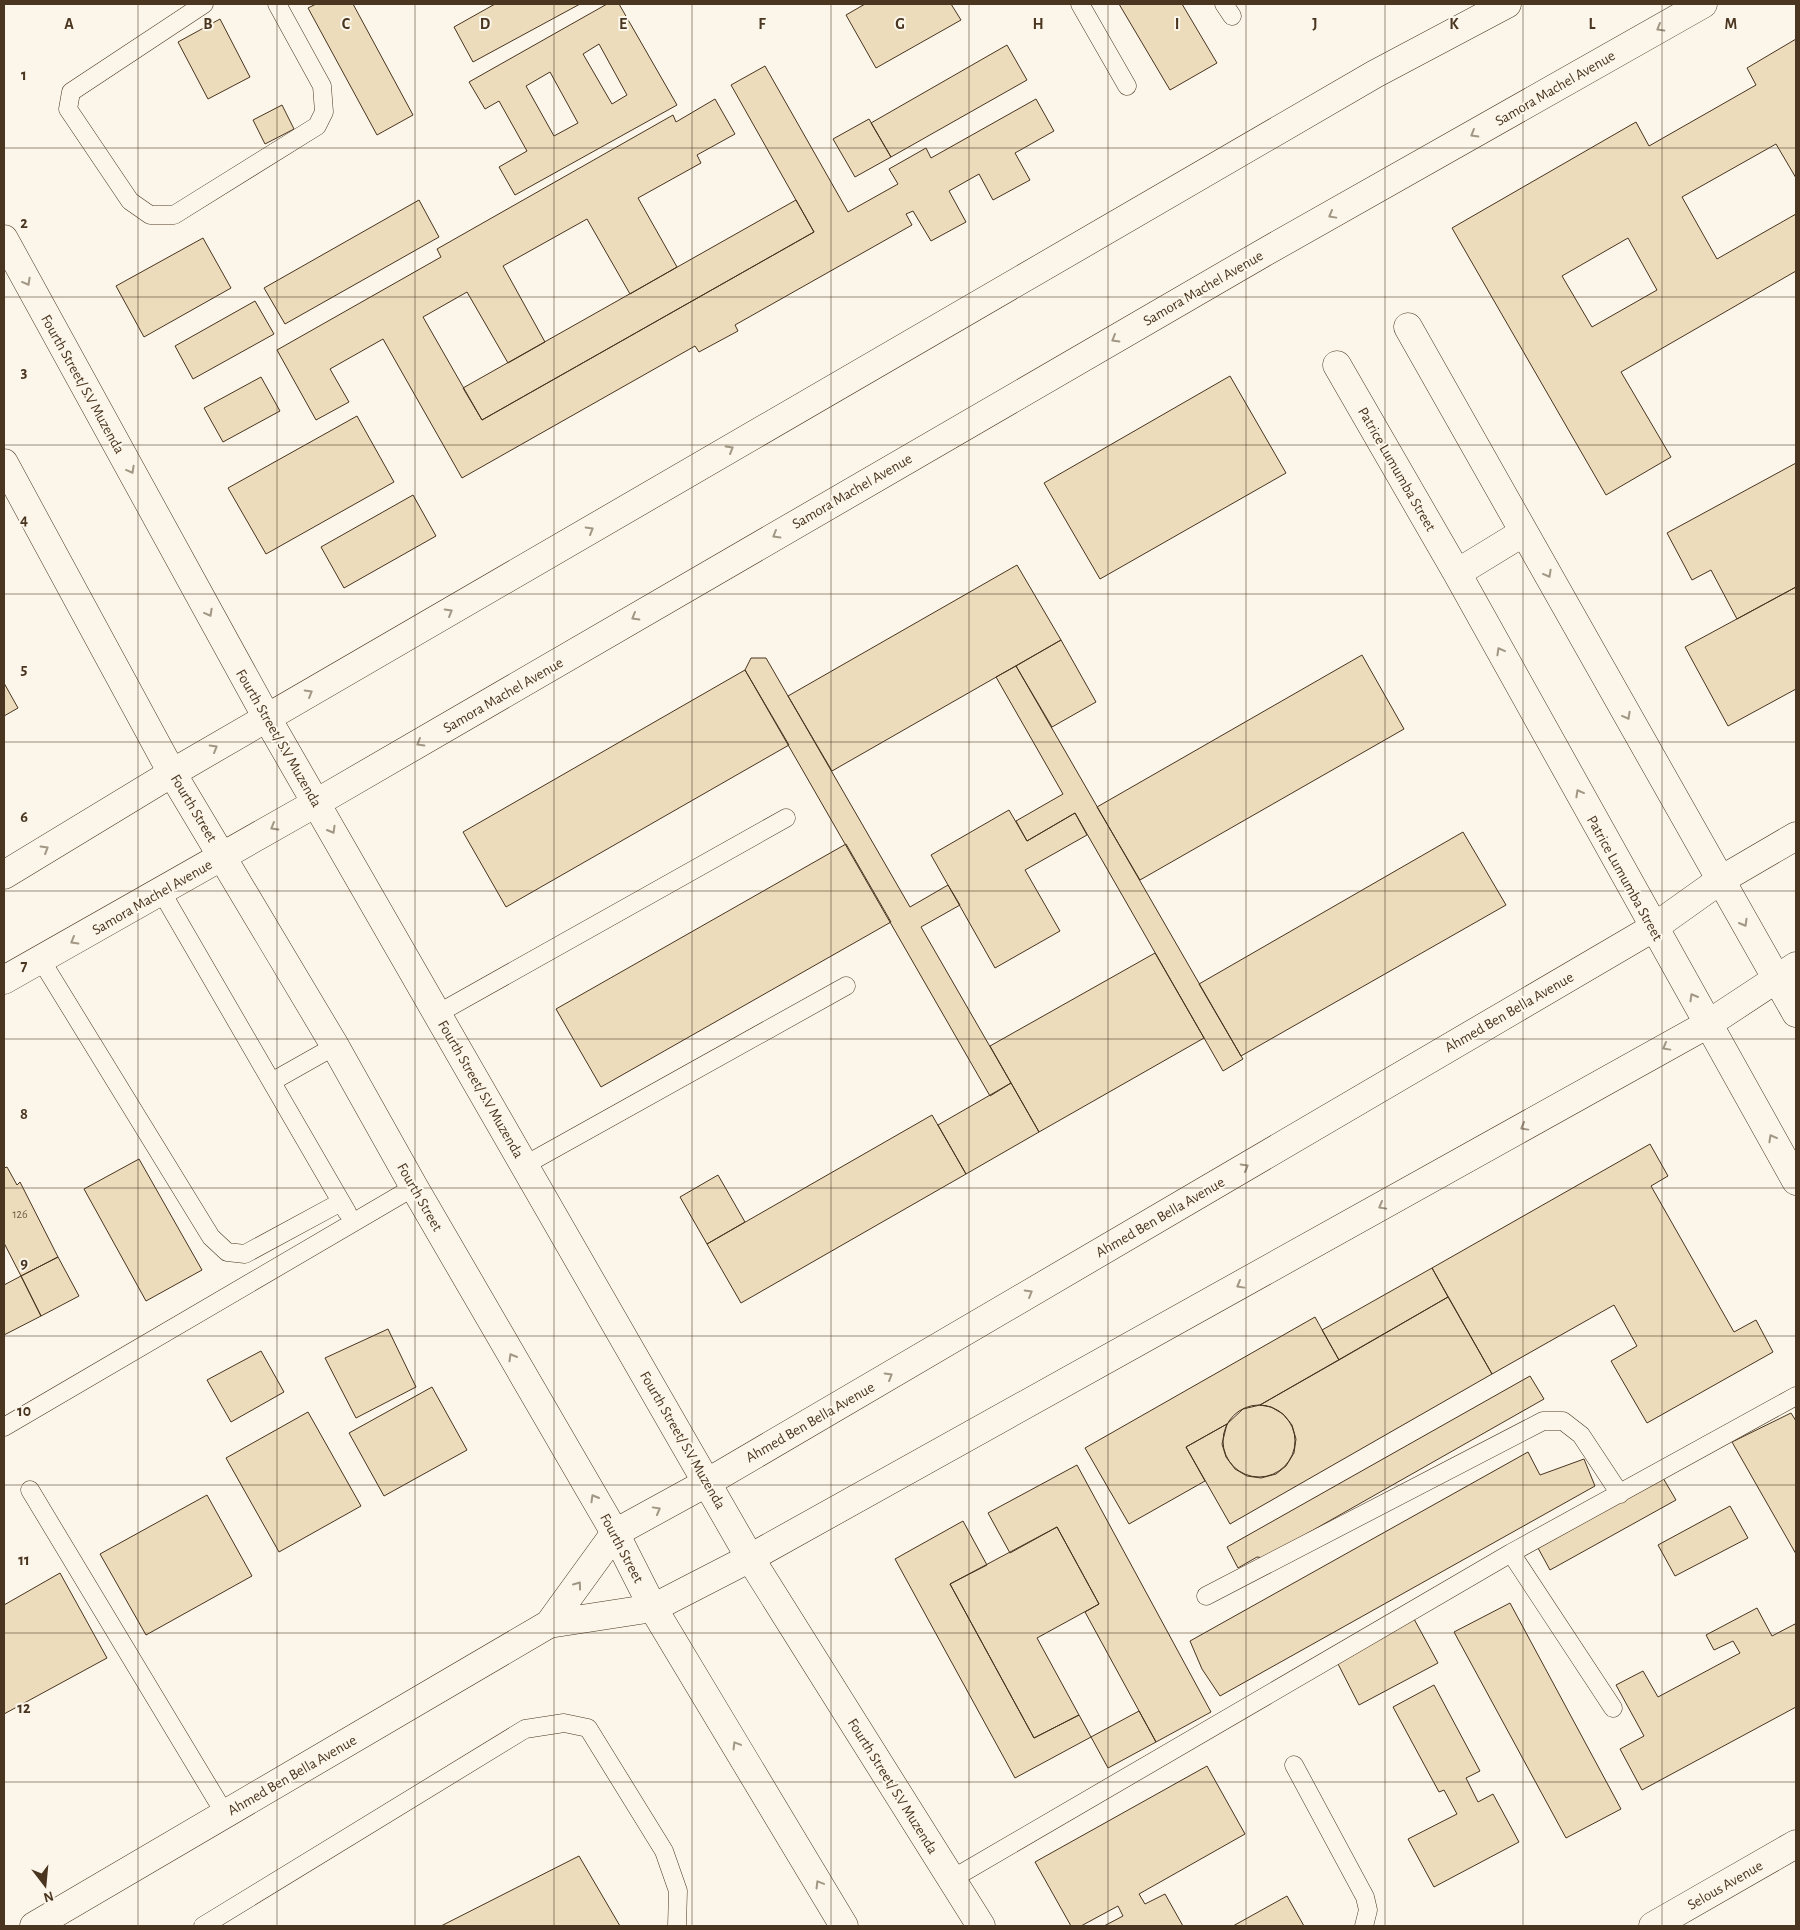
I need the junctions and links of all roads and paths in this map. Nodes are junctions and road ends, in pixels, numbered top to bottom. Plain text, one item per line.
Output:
1 (204, 4) edge
2 (277, 4) edge
3 (1080, 4) edge
4 (1507, 4) edge
5 (1703, 4) edge
6 (1127, 86) dead end
7 (4, 239) edge
8 (1408, 327) dead end
9 (1337, 365) dead end
10 (4, 463) edge
11 (1524, 532) junction
12 (1457, 573) junction
13 (267, 718) junction
14 (172, 772) junction
15 (316, 803) junction
16 (786, 818) dead end
17 (1796, 836) edge
18 (223, 856) junction
19 (4, 875) edge
20 (1719, 881) junction
21 (161, 891) junction
22 (1653, 928) junction
23 (41, 960) junction
24 (1786, 972) edge
25 (4, 980) edge
26 (846, 986) dead end
27 (1796, 1013) edge
28 (437, 1014) junction
29 (1708, 1024) junction
30 (335, 1046) junction
31 (273, 1082) junction
32 (524, 1165) junction
33 (1796, 1181) edge
34 (414, 1187) junction
35 (341, 1202) junction
36 (354, 1222) junction
37 (1796, 1396) edge
38 (4, 1427) edge
39 (708, 1482) junction
40 (30, 1490) dead end
41 (1620, 1494) junction
42 (615, 1534) junction
43 (1511, 1553) junction
44 (750, 1558) junction
45 (1206, 1596) dead end
46 (653, 1608) junction
47 (549, 1624) junction
48 (1613, 1708) dead end
49 (1294, 1764) dead end
50 (225, 1814) junction
51 (1796, 1844) edge
52 (952, 1879) junction
53 (34, 1926) edge
54 (203, 1926) edge
55 (677, 1926) edge
56 (844, 1926) edge
57 (981, 1926) edge
58 (1364, 1926) edge
59 (1653, 1926) edge

1 - 2 lane
3 - 6 lane
13 -> 4 main road
5 -> 15 main road, Samora Machel Avenue
7 -> 13 main road, Fourth Street/ S.V Muzenda
8 - 11 main road
9 - 12 main road, Patrice Lumumba Street
10 - 14 main road, Fourth Street
11 - 12 main road
11 -> 20 main road
22 -> 12 main road, Patrice Lumumba Street
14 -> 13 main road
13 - 15 main road, Fourth Street/ S.V Muzenda
14 - 18 main road, Fourth Street
19 -> 14 main road
15 -> 18 main road, Samora Machel Avenue
15 -> 28 main road, Fourth Street/ S.V Muzenda
16 - 28 lane
17 - 20 main road, Ahmed Ben Bella Avenue
18 - 21 main road, Samora Machel Avenue
18 - 30 main road, Fourth Street
20 - 22 main road, Ahmed Ben Bella Avenue
20 -> 24 main road
21 -> 23 main road, Samora Machel Avenue
21 - 31 lane
29 -> 22 main road, Patrice Lumumba Street
39 -> 22 main road, Ahmed Ben Bella Avenue
23 - 25 main road, Samora Machel Avenue
23 - 35 lane
24 - 27 main road
24 - 29 main road, Ahmed Ben Bella Avenue
26 - 32 lane
28 - 32 main road, Fourth Street/ S.V Muzenda
33 -> 29 main road, Patrice Lumumba Street
29 -> 44 main road, Ahmed Ben Bella Avenue
30 - 31 lane
30 - 34 main road, Fourth Street
31 - 35 lane
32 - 39 main road, Fourth Street/ S.V Muzenda
34 - 36 lane
42 -> 34 main road, Fourth Street
35 - 36 lane
36 - 38 lane
37 - 41 lane
42 -> 39 main road, Ahmed Ben Bella Avenue
39 - 44 main road, Fourth Street/ S.V Muzenda
40 - 50 lane
41 - 43 lane
41 - 45 lane
42 - 46 main road, Fourth Street
47 -> 42 main road, Ahmed Ben Bella Avenue
43 - 48 lane
43 - 52 lane
44 - 46 main road, Ahmed Ben Bella Avenue
44 - 52 main road, Fourth Street/ S.V Muzenda
46 - 47 main road, Ahmed Ben Bella Avenue
56 -> 46 main road, Fourth Street
47 - 50 main road, Ahmed Ben Bella Avenue
49 - 58 lane
50 - 53 main road, Ahmed Ben Bella Avenue
51 - 59 main road, Selous Avenue
52 - 57 main road, Fourth Street/ S.V Muzenda
54 - 55 lane

